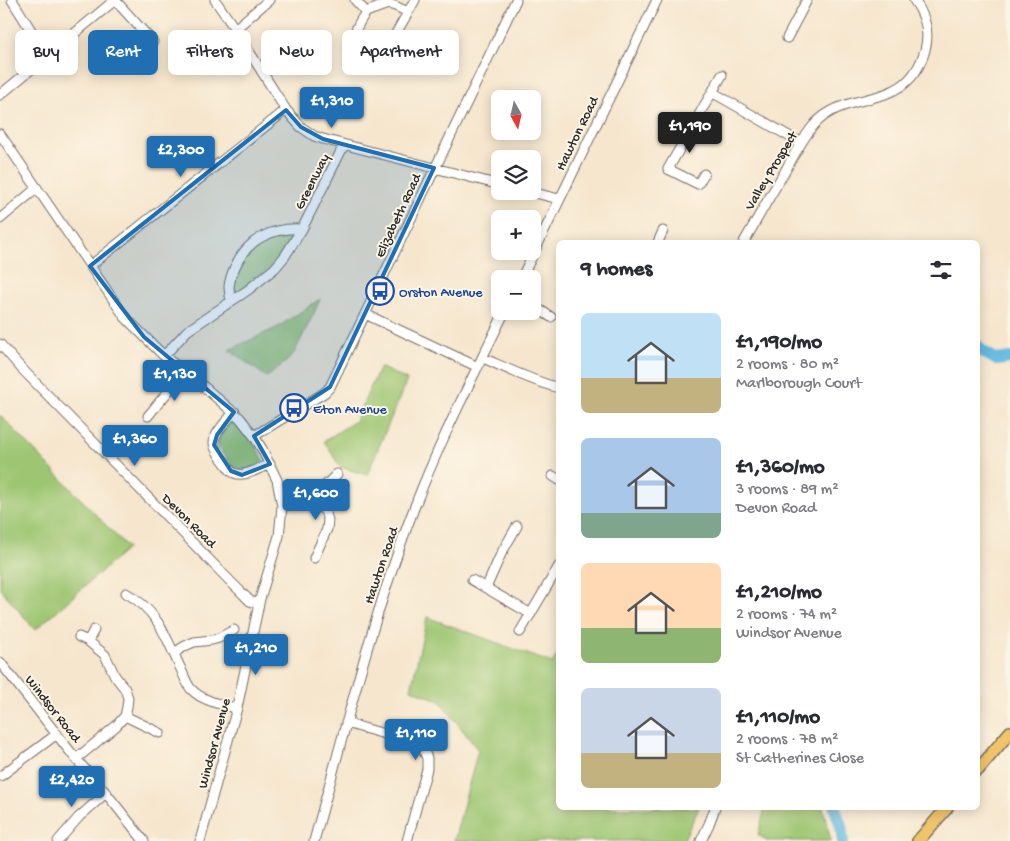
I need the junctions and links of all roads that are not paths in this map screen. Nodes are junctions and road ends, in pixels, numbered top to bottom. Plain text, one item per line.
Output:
1 (12, 0) edge
2 (115, 0) edge
3 (215, 0) edge
4 (269, 0) edge
5 (355, 0) edge
6 (415, 0) edge
7 (516, 0) edge
8 (657, 0) edge
9 (807, 0) edge
10 (914, 0) edge
11 (366, 12) junction
12 (408, 12) junction
13 (235, 29) junction
14 (31, 30) edge
15 (78, 30) edge
16 (141, 30) edge
17 (787, 38) dead end
18 (24, 75) edge
19 (722, 75) dead end
20 (712, 92) junction
21 (0, 95) edge
22 (286, 110) junction
23 (692, 127) junction
24 (702, 133) dead end
25 (0, 134) edge
26 (801, 143) junction
27 (344, 145) junction
28 (434, 168) junction
29 (704, 174) dead end
30 (491, 183) edge
31 (37, 188) junction
32 (541, 195) edge
33 (560, 199) junction
34 (0, 219) edge
35 (302, 229) junction
36 (663, 231) dead end
37 (659, 240) edge
38 (745, 240) edge
39 (90, 266) junction
40 (525, 270) edge
41 (231, 302) junction
42 (541, 311) edge
43 (365, 314) junction
44 (551, 317) dead end
45 (501, 320) edge
46 (0, 344) edge
47 (164, 356) junction
48 (483, 358) junction
49 (478, 367) junction
50 (184, 372) junction
51 (556, 387) edge
52 (235, 412) junction
53 (148, 416) dead end
54 (254, 436) junction
55 (270, 464) junction
56 (337, 474) dead end
57 (310, 501) junction
58 (282, 506) junction
59 (518, 526) dead end
60 (314, 558) dead end
61 (556, 571) edge
62 (472, 580) dead end
63 (486, 588) junction
64 (126, 593) dead end
65 (259, 604) junction
66 (531, 614) junction
67 (94, 630) dead end
68 (234, 630) dead end
69 (520, 632) dead end
70 (79, 637) dead end
71 (88, 641) junction
72 (174, 653) junction
73 (0, 662) edge
74 (237, 708) junction
75 (124, 716) junction
76 (346, 723) junction
77 (1010, 732) edge
78 (160, 733) dead end
79 (57, 734) junction
80 (76, 759) junction
81 (980, 768) edge
82 (0, 776) edge
83 (106, 792) junction
84 (714, 810) edge
85 (944, 810) edge
86 (58, 841) edge
87 (144, 841) edge
88 (200, 841) edge
89 (314, 841) edge
90 (407, 841) edge
91 (701, 841) edge
92 (918, 841) edge

1 - 14 street
2 - 15 street
2 - 16 street
3 - 13 street
4 - 13 street
5 - 11 street
6 - 12 street
7 - 28 street, Elizabeth Road
8 - 33 street, Hawton Road
9 - 17 street
10 - 26 street, Valley Prospect
11 - 12 street
11 - 12 street
13 - 22 street
18 - 21 street
19 - 20 street
20 - 23 street
20 - 26 street
22 - 27 street
22 - 39 street
23 - 24 street
23 - 29 street
25 - 31 street
26 - 38 street, Valley Prospect
27 - 28 street
27 - 35 street, Greenway
28 - 30 street
28 - 43 street, Elizabeth Road
31 - 34 street
31 - 39 street
32 - 33 street
33 - 40 street, Hawton Road
35 - 41 street, Greenway
35 - 41 street, Greenway
36 - 37 street
39 - 47 street
41 - 47 street, Greenway
42 - 44 street
43 - 49 street
43 - 54 street, Elizabeth Road
45 - 48 street, Hawton Road
46 - 65 street, Devon Road
47 - 50 street
48 - 49 street, Hawton Road
48 - 51 street
49 - 76 street, Hawton Road
50 - 52 street
50 - 53 street
52 - 54 street
52 - 55 street
54 - 55 street
55 - 58 street
56 - 57 street
57 - 58 street
57 - 60 street
58 - 65 street, Windsor Avenue
59 - 63 street
61 - 66 street
62 - 63 street
63 - 66 street
64 - 72 street
65 - 74 street, Windsor Avenue
66 - 69 street
67 - 71 street
68 - 72 street
70 - 71 street
71 - 75 street
72 - 74 street
73 - 79 street, Windsor Road
74 - 88 street, Windsor Avenue
75 - 78 street
75 - 80 street
76 - 89 street, Hawton Road
76 - 90 street
77 - 81 main road
79 - 80 street, Windsor Road
79 - 82 street
80 - 83 street, Windsor Road
83 - 86 street
83 - 87 street, Windsor Road
84 - 91 street
85 - 92 main road

